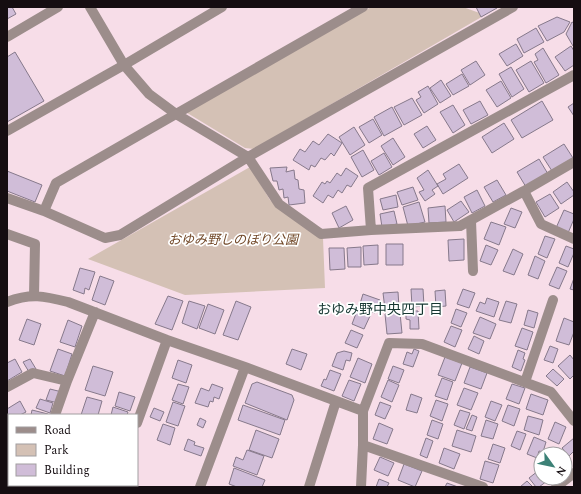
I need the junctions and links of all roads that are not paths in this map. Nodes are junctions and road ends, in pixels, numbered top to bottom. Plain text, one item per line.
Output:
1 (58, 7) edge
2 (90, 7) edge
3 (222, 7) edge
4 (363, 7) edge
5 (513, 7) edge
6 (7, 37) edge
7 (124, 65) junction
8 (574, 75) edge
9 (176, 114) junction
10 (7, 131) edge
11 (248, 157) junction
12 (574, 162) edge
13 (524, 192) junction
14 (7, 198) edge
15 (44, 211) junction
16 (471, 221) junction
17 (371, 230) junction
18 (7, 234) edge
19 (574, 238) edge
20 (473, 271) dead end
21 (34, 296) junction
22 (553, 300) dead end
23 (7, 302) edge
24 (95, 312) junction
25 (167, 340) junction
26 (245, 367) junction
27 (67, 381) junction
28 (525, 382) junction
29 (7, 387) edge
30 (336, 401) junction
31 (363, 411) junction
32 (55, 414) edge
33 (138, 420) edge
34 (574, 421) edge
35 (363, 445) junction
36 (574, 473) edge
37 (200, 487) edge
38 (309, 487) edge
39 (361, 487) edge
40 (483, 487) edge
41 (556, 487) edge

1 - 6 street
2 - 7 street
3 - 7 street
4 - 9 street
5 - 11 street
7 - 9 street
7 - 10 street
8 - 17 street
9 - 11 street
9 - 15 street
11 - 15 street
11 - 17 street
12 - 13 street
13 - 16 street
13 - 19 street
14 - 15 street
16 - 17 street
16 - 20 street
18 - 21 street
21 - 23 street
21 - 24 street
22 - 28 street
24 - 25 street
24 - 27 street
25 - 26 street
25 - 33 street
26 - 30 street
26 - 37 street
27 - 29 street
27 - 32 street
28 - 31 street
28 - 34 street
30 - 31 street
30 - 38 street
31 - 35 street
35 - 39 street
35 - 40 street
36 - 41 street

